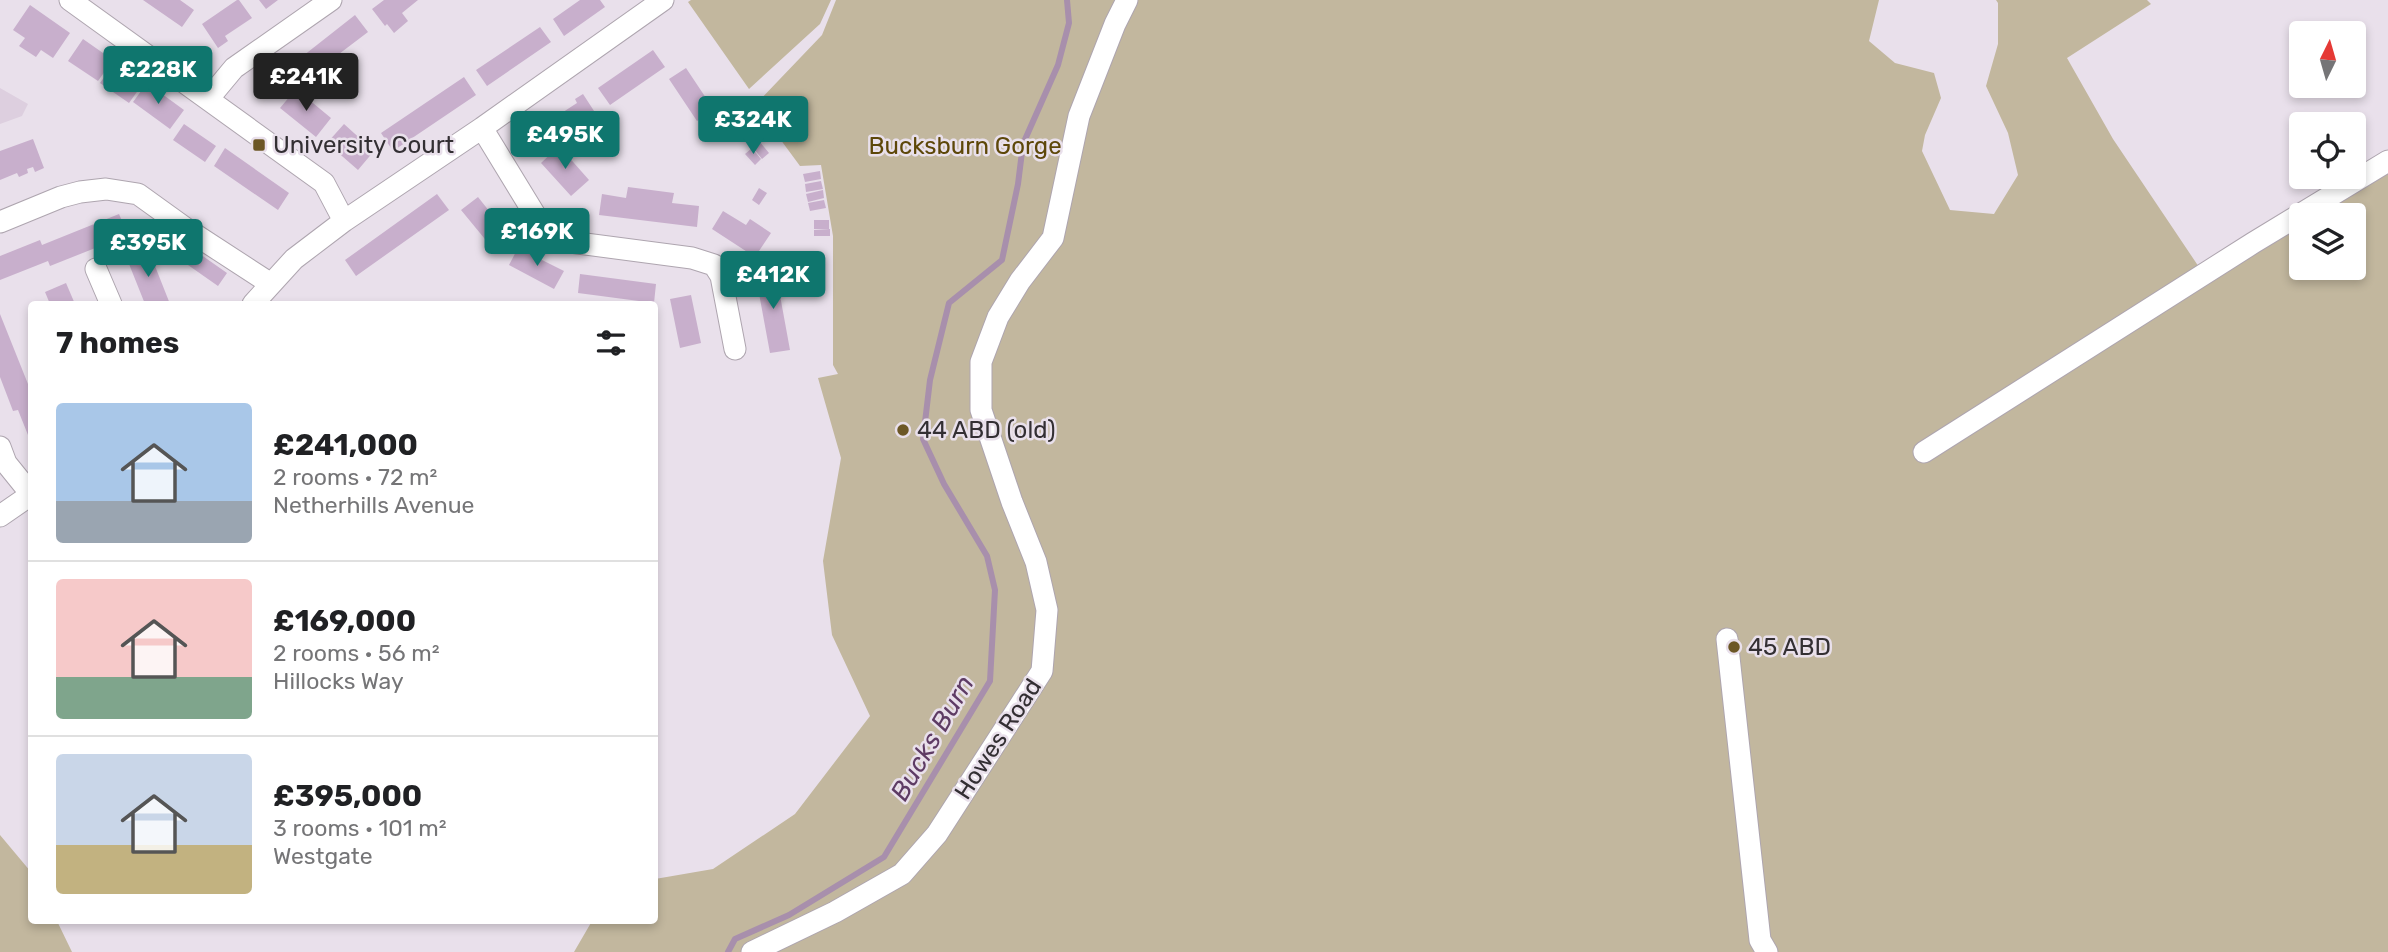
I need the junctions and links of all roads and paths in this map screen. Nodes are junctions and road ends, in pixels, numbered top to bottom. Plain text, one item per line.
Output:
1 (70, 0) edge
2 (331, 0) edge
3 (663, 0) edge
4 (1127, 0) edge
5 (209, 98) junction
6 (482, 128) junction
7 (2388, 161) edge
8 (344, 221) junction
9 (0, 222) edge
10 (96, 269) dead end
11 (271, 284) junction
12 (110, 301) edge
13 (256, 301) edge
14 (736, 349) dead end
15 (0, 447) edge
16 (1924, 453) dead end
17 (28, 490) edge
18 (28, 496) edge
19 (0, 516) edge
20 (1727, 639) dead end
21 (752, 952) edge
22 (1767, 952) edge

1 - 5 street
2 - 5 street
3 - 6 street
4 - 21 street, Howes Road
5 - 8 street
6 - 8 street
6 - 14 street
7 - 16 street
8 - 11 street
9 - 11 street
10 - 12 street
11 - 13 street
15 - 17 street
18 - 19 street
20 - 22 street

